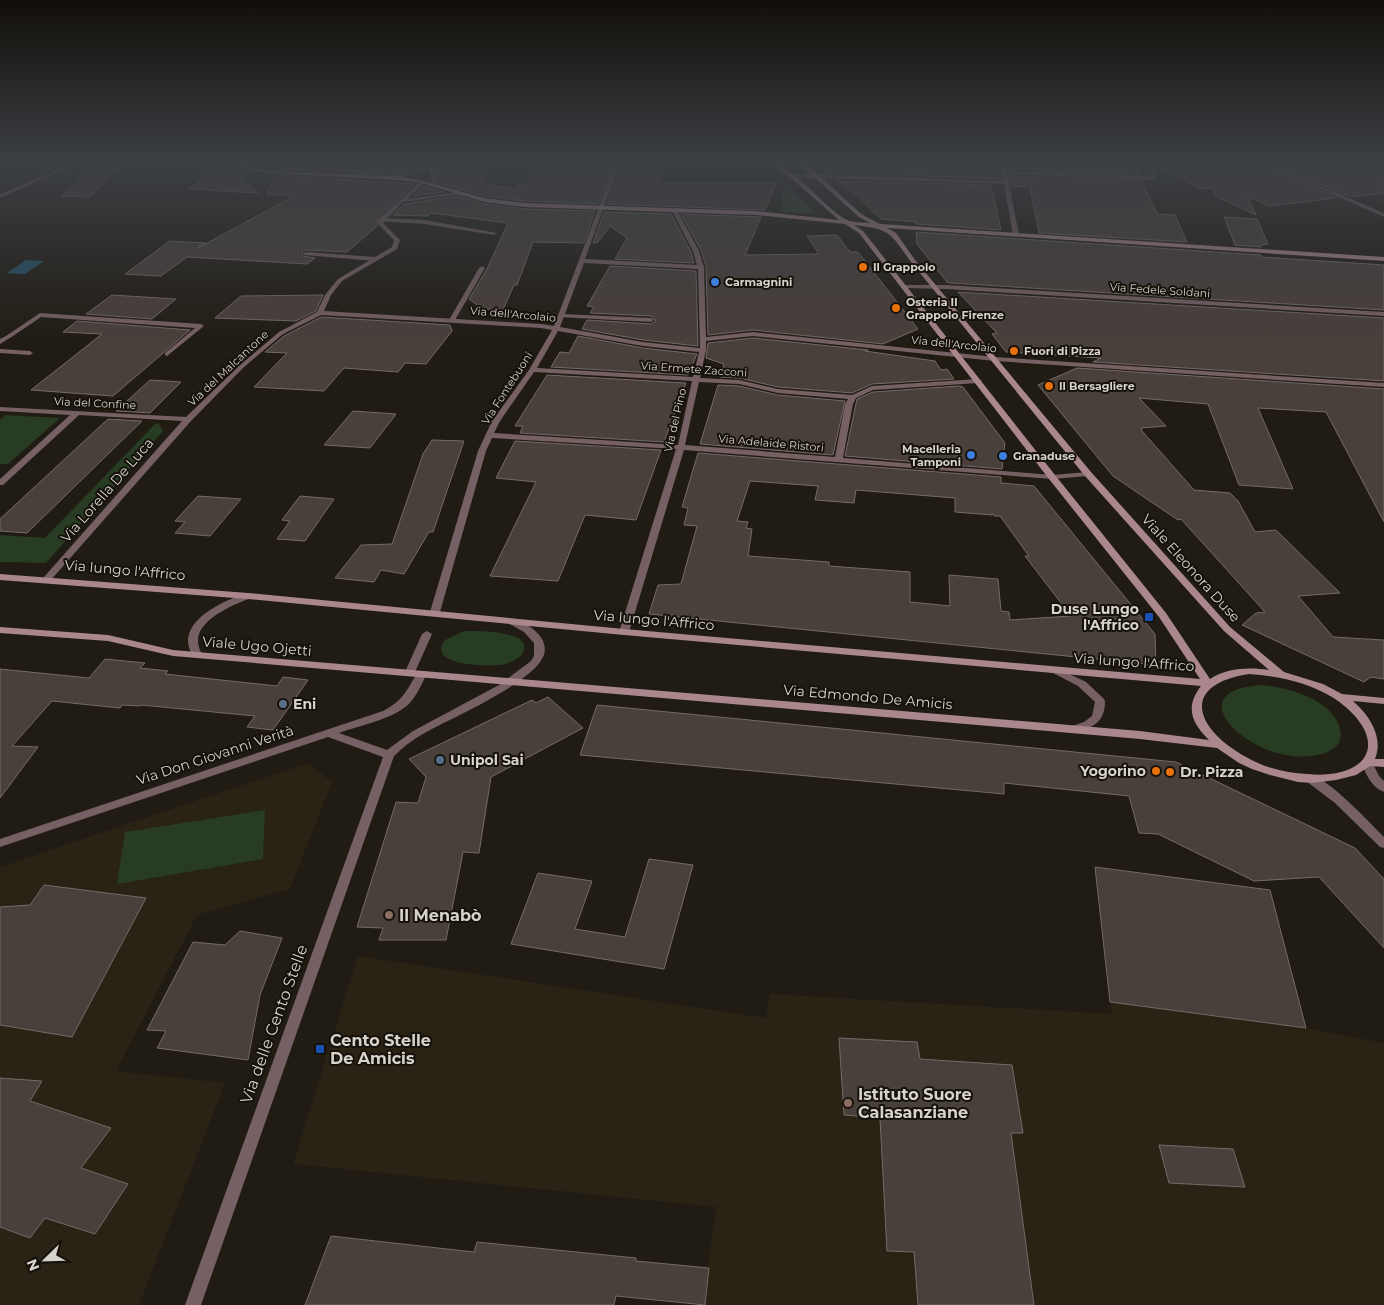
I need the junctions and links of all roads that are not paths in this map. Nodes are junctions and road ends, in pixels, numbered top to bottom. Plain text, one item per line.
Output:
1 (383, 223) edge
2 (431, 223) edge
3 (597, 223) edge
4 (681, 223) edge
5 (847, 223) edge
6 (854, 223) edge
7 (875, 223) edge
8 (1014, 223) edge
9 (882, 226) junction
10 (494, 233) dead end
11 (1016, 234) junction
12 (306, 254) dead end
13 (376, 259) junction
14 (1384, 259) edge
15 (583, 261) junction
16 (701, 267) junction
17 (482, 268) dead end
18 (934, 286) junction
19 (904, 287) junction
20 (320, 313) junction
21 (1384, 314) edge
22 (562, 316) junction
23 (452, 320) junction
24 (651, 320) dead end
25 (557, 328) junction
26 (702, 339) junction
27 (0, 342) edge
28 (703, 350) junction
29 (0, 351) edge
30 (30, 353) dead end
31 (167, 354) dead end
32 (958, 356) junction
33 (994, 360) junction
34 (532, 370) junction
35 (695, 380) junction
36 (978, 381) junction
37 (1384, 385) edge
38 (853, 397) junction
39 (0, 409) edge
40 (77, 413) junction
41 (188, 419) junction
42 (489, 435) junction
43 (681, 447) junction
44 (839, 460) junction
45 (1088, 474) junction
46 (1052, 477) junction
47 (0, 483) edge
48 (0, 577) edge
49 (46, 579) junction
50 (248, 596) junction
51 (435, 612) junction
52 (511, 621) junction
53 (0, 630) edge
54 (624, 632) junction
55 (427, 634) dead end
56 (198, 654) junction
57 (1057, 671) junction
58 (410, 672) junction
59 (422, 673) junction
60 (1280, 674) junction
61 (514, 680) junction
62 (1208, 683) junction
63 (1339, 697) junction
64 (1384, 701) edge
65 (1069, 730) junction
66 (329, 733) junction
67 (1219, 745) junction
68 (389, 755) junction
69 (1367, 762) junction
70 (1384, 764) edge
71 (1310, 778) junction
72 (1384, 788) edge
73 (0, 843) edge
74 (1384, 844) edge
75 (193, 1305) edge

1 - 13 street
2 - 10 street
3 - 15 street, Via Fontebuoni
4 - 16 street, Via del Pino
5 - 19 main road
6 - 9 main road
7 - 9 main road
8 - 11 street
9 - 11 main road
9 - 18 main road, Viale Eleonora Duse
11 - 14 main road
12 - 13 street
13 - 20 street
15 - 16 street
15 - 22 street, Via Fontebuoni
16 - 26 street, Via del Pino
17 - 23 street
18 - 19 street
18 - 21 street, Via Fedele Soldani
18 - 33 main road, Viale Eleonora Duse
19 - 32 main road
20 - 23 street, Via dell'Arcolaio
20 - 41 street, Via del Malcantone
22 - 24 street
22 - 25 street, Via Fontebuoni
23 - 25 street, Via dell'Arcolaio
25 - 28 street, Via dell'Arcolaio
25 - 34 street, Via Fontebuoni
26 - 28 street, Via del Pino
26 - 32 street, Via dell'Arcolaio
27 - 31 street
28 - 35 street, Via del Pino
29 - 30 street
32 - 33 street, Via dell'Arcolaio
32 - 36 main road
33 - 37 street, Via dell'Arcolaio
33 - 45 main road, Viale Eleonora Duse
34 - 35 street, Via Ermete Zacconi
34 - 42 street, Via Fontebuoni
35 - 38 street, Via Ermete Zacconi
35 - 43 street, Via del Pino
36 - 38 street, Via Ermete Zacconi
36 - 46 main road
38 - 44 street
39 - 40 street, Via del Confine
40 - 41 street, Via del Confine
40 - 47 street
41 - 49 street, Via Lorella De Luca
42 - 43 street, Via Adelaide Ristori
42 - 51 street, Via Fontebuoni
43 - 44 street, Via Adelaide Ristori
43 - 54 street, Via del Pino
44 - 46 street, Via Adelaide Ristori
45 - 46 street
45 - 60 main road, Viale Eleonora Duse
46 - 62 main road
48 - 49 main road, Via lungo l'Affrico
49 - 50 main road, Via lungo l'Affrico
50 - 51 main road, Via lungo l'Affrico
50 - 56 street, Via lungo l'Affrico
51 - 52 main road, Via lungo l'Affrico
52 - 54 main road, Via lungo l'Affrico
52 - 61 street
53 - 56 main road, Viale Ugo Ojetti
54 - 57 main road, Via lungo l'Affrico
55 - 58 street
56 - 58 main road, Viale Ugo Ojetti
57 - 62 main road, Via lungo l'Affrico
57 - 65 street, Via lungo l'Affrico
58 - 59 main road, Viale Ugo Ojetti
59 - 61 main road, Viale Ugo Ojetti
59 - 66 street, Via Don Giovanni Verità
60 - 62 main road, Via lungo l'Affrico
60 - 63 main road, Via lungo l'Affrico
61 - 65 main road, Via Edmondo De Amicis
61 - 68 street, Via delle Cento Stelle
62 - 67 main road, Via lungo l'Affrico
63 - 64 main road, Via lungo l'Affrico
63 - 69 main road, Via lungo l'Affrico
65 - 67 main road, Via Edmondo De Amicis
66 - 68 street
66 - 73 street, Via Don Giovanni Verità
67 - 71 main road, Via lungo l'Affrico
68 - 75 street, Via delle Cento Stelle
69 - 70 main road
69 - 71 main road, Via lungo l'Affrico
69 - 72 street
71 - 74 street

